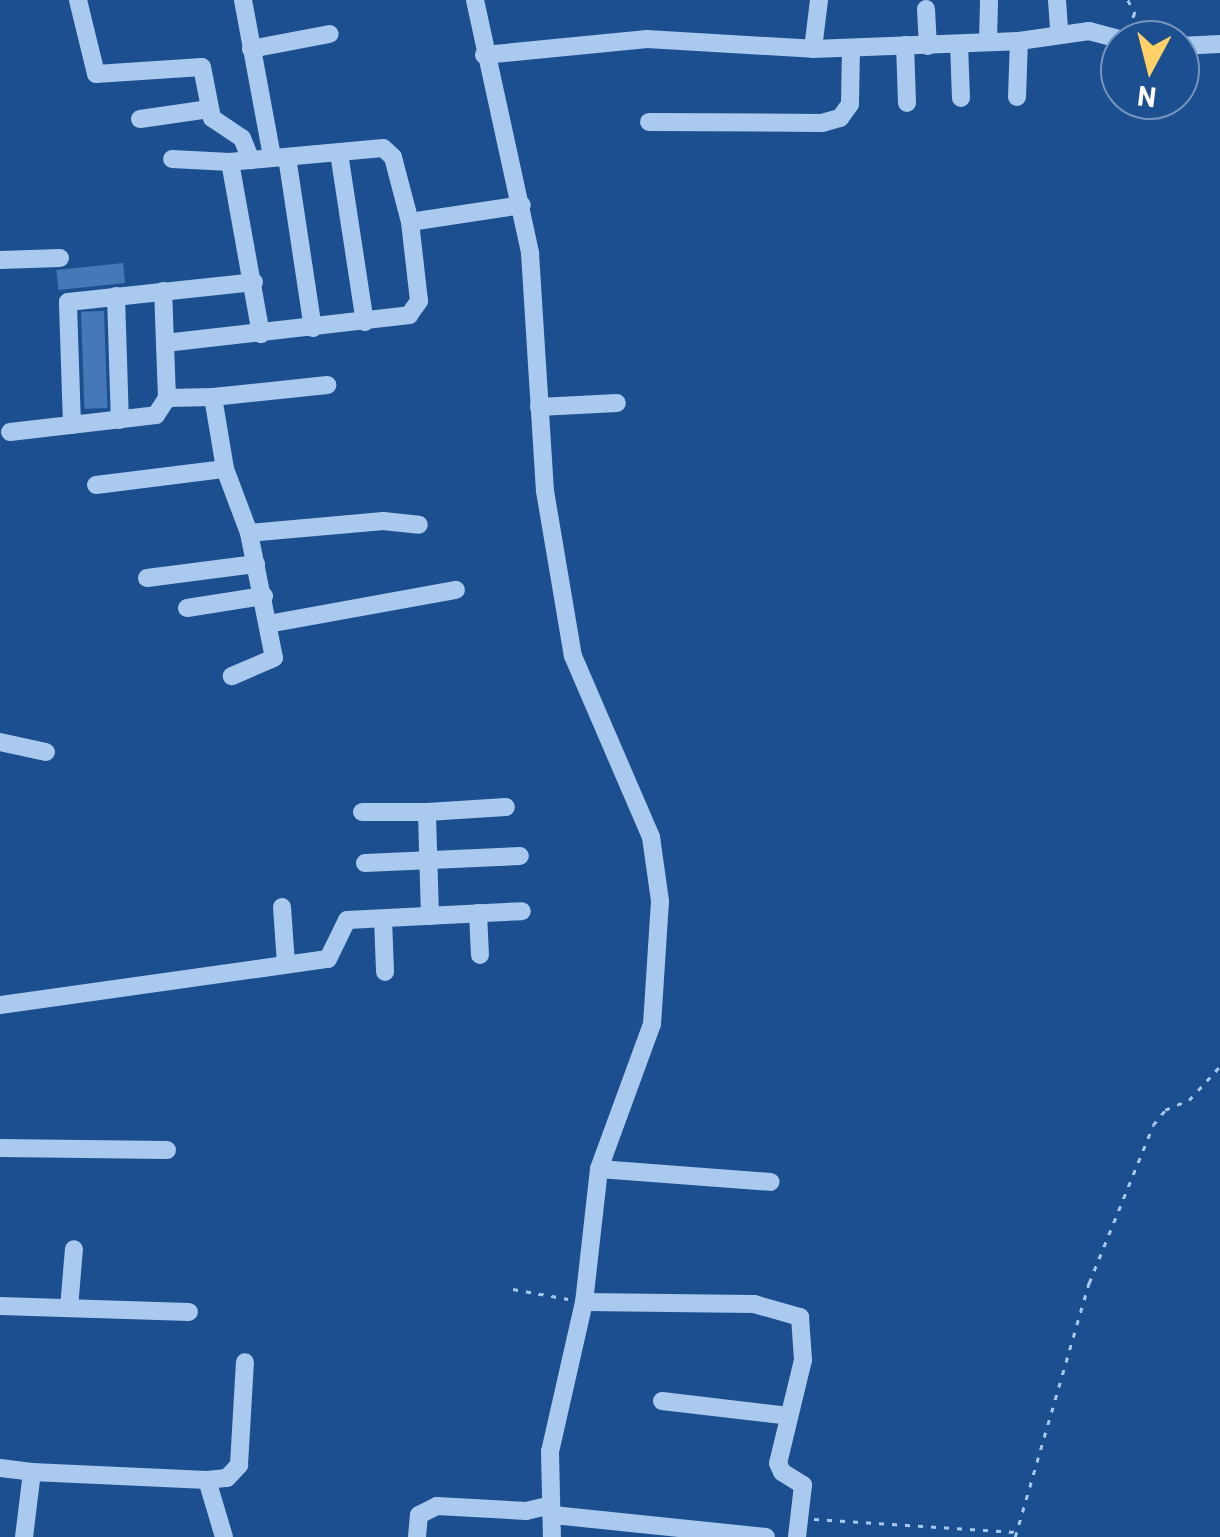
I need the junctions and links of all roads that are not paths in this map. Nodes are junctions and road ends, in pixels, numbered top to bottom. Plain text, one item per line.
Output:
1 (78, 0) edge
2 (243, 0) edge
3 (475, 0) edge
4 (819, 0) edge
5 (989, 0) edge
6 (1056, 0) edge
7 (926, 9) dead end
8 (1059, 32) junction
9 (330, 34) dead end
10 (1100, 34) edge
11 (1020, 40) junction
12 (988, 42) junction
13 (959, 44) junction
14 (906, 45) junction
15 (928, 46) junction
16 (851, 48) junction
17 (251, 49) junction
18 (813, 49) junction
19 (484, 55) junction
20 (1016, 97) dead end
21 (961, 98) dead end
22 (908, 103) dead end
23 (209, 109) junction
24 (140, 119) dead end
25 (650, 122) dead end
26 (338, 153) junction
27 (280, 157) junction
28 (172, 159) dead end
29 (251, 160) junction
30 (230, 162) junction
31 (522, 205) junction
32 (410, 222) junction
33 (60, 258) dead end
34 (0, 260) edge
35 (254, 282) junction
36 (163, 291) junction
37 (116, 296) junction
38 (365, 322) junction
39 (313, 328) junction
40 (260, 334) junction
41 (165, 343) junction
42 (327, 385) dead end
43 (213, 397) junction
44 (167, 398) junction
45 (618, 403) dead end
46 (539, 406) junction
47 (120, 420) junction
48 (72, 425) junction
49 (10, 432) dead end
50 (225, 469) junction
51 (96, 485) dead end
52 (420, 525) dead end
53 (249, 532) junction
54 (256, 564) junction
55 (147, 578) dead end
56 (456, 590) dead end
57 (264, 596) junction
58 (187, 608) dead end
59 (268, 624) junction
60 (232, 676) dead end
61 (0, 742) edge
62 (46, 752) dead end
63 (506, 807) dead end
64 (362, 812) dead end
65 (427, 812) junction
66 (520, 856) dead end
67 (365, 863) dead end
68 (427, 864) junction
69 (282, 907) dead end
70 (522, 911) dead end
71 (478, 914) junction
72 (430, 916) junction
73 (383, 919) junction
74 (480, 955) dead end
75 (286, 964) junction
76 (385, 972) dead end
77 (0, 1006) edge
78 (0, 1148) edge
79 (167, 1150) dead end
80 (599, 1169) junction
81 (770, 1182) dead end
82 (74, 1249) dead end
83 (584, 1302) junction
84 (0, 1306) edge
85 (69, 1308) junction
86 (190, 1312) dead end
87 (245, 1362) dead end
88 (662, 1401) dead end
89 (788, 1416) junction
90 (0, 1468) edge
91 (32, 1472) junction
92 (207, 1480) junction
93 (550, 1511) junction
94 (798, 1532) edge
95 (24, 1537) edge
96 (224, 1537) edge
97 (417, 1537) edge
98 (552, 1537) edge
99 (766, 1537) edge

1 - 23 street
2 - 17 street
3 - 19 street
4 - 18 street
5 - 12 street
6 - 8 street
7 - 15 street
8 - 10 street
8 - 11 street
9 - 17 street
11 - 12 street
11 - 20 street
12 - 13 street
13 - 15 street
13 - 21 street
14 - 15 street
14 - 16 street
14 - 22 street
16 - 18 street
16 - 25 street
17 - 27 street
18 - 19 street
19 - 31 street
23 - 24 street
23 - 29 street
26 - 27 street
26 - 32 street
26 - 38 street
27 - 29 street
27 - 39 street
28 - 30 street
29 - 30 street
30 - 35 street
31 - 32 street
31 - 46 street
32 - 38 street
33 - 34 street
35 - 36 street
35 - 40 street
36 - 37 street
36 - 41 street
37 - 47 street
37 - 48 street
38 - 39 street
39 - 40 street
40 - 41 street
41 - 44 street
42 - 43 street
43 - 44 street
43 - 50 street
44 - 47 street
45 - 46 street
46 - 80 street
47 - 48 street
48 - 49 street
50 - 51 street
50 - 53 street
52 - 53 street
53 - 54 street
54 - 55 street
54 - 57 street
56 - 59 street
57 - 58 street
57 - 59 street
59 - 60 street
61 - 62 street
63 - 65 street
64 - 65 street
65 - 68 street
66 - 68 street
67 - 68 street
68 - 72 street
69 - 75 street
70 - 71 street
71 - 72 street
71 - 74 street
72 - 73 street
73 - 75 street
73 - 76 street
75 - 77 street
78 - 79 street
80 - 81 street
80 - 83 street
82 - 85 street
83 - 89 street
83 - 93 street
84 - 85 street
85 - 86 street
87 - 92 street
88 - 89 street
89 - 94 street
90 - 91 street
91 - 92 street
91 - 95 street
92 - 96 street
93 - 97 street
93 - 98 street
93 - 99 street

